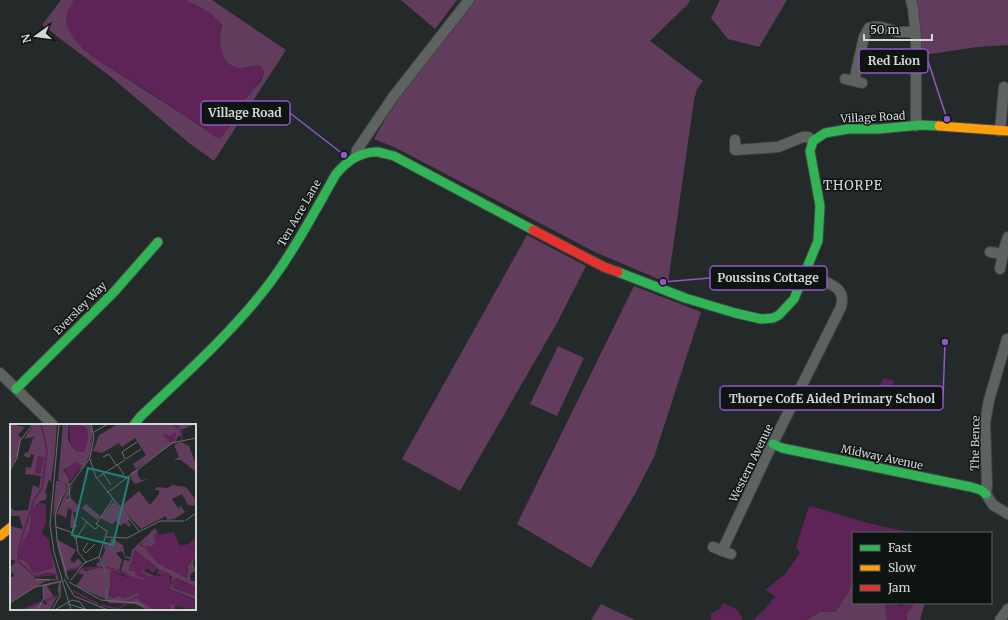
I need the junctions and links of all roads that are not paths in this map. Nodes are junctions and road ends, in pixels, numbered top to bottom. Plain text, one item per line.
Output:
1 (469, 0) edge
2 (911, 0) edge
3 (916, 32) junction
4 (854, 81) dead end
5 (1004, 87) dead end
6 (916, 126) junction
7 (1004, 131) edge
8 (735, 140) dead end
9 (813, 141) junction
10 (356, 156) junction
11 (1008, 237) edge
12 (158, 242) dead end
13 (990, 252) dead end
14 (1003, 254) junction
15 (1000, 269) dead end
16 (805, 274) junction
17 (1007, 340) dead end
18 (0, 373) edge
19 (16, 389) junction
20 (52, 424) edge
21 (135, 424) edge
22 (773, 444) junction
23 (986, 494) junction
24 (1008, 514) edge
25 (10, 528) edge
26 (0, 536) edge
27 (722, 551) dead end
28 (1008, 609) edge
29 (1000, 620) edge

1 - 10 street, Ten Acre Lane
2 - 3 street
3 - 4 street
3 - 6 street
5 - 7 street
6 - 7 street, Village Road
6 - 9 street, Village Road
8 - 9 street
9 - 16 street
10 - 16 street
10 - 21 street, Ten Acre Lane
11 - 14 street
12 - 19 street, Eversley Way
13 - 14 street
14 - 15 street
16 - 22 street, Western Avenue
17 - 23 street, The Bence
18 - 19 street
19 - 20 street
22 - 23 street, Midway Avenue
22 - 27 street, Western Avenue
23 - 24 street
25 - 26 street
28 - 29 street

